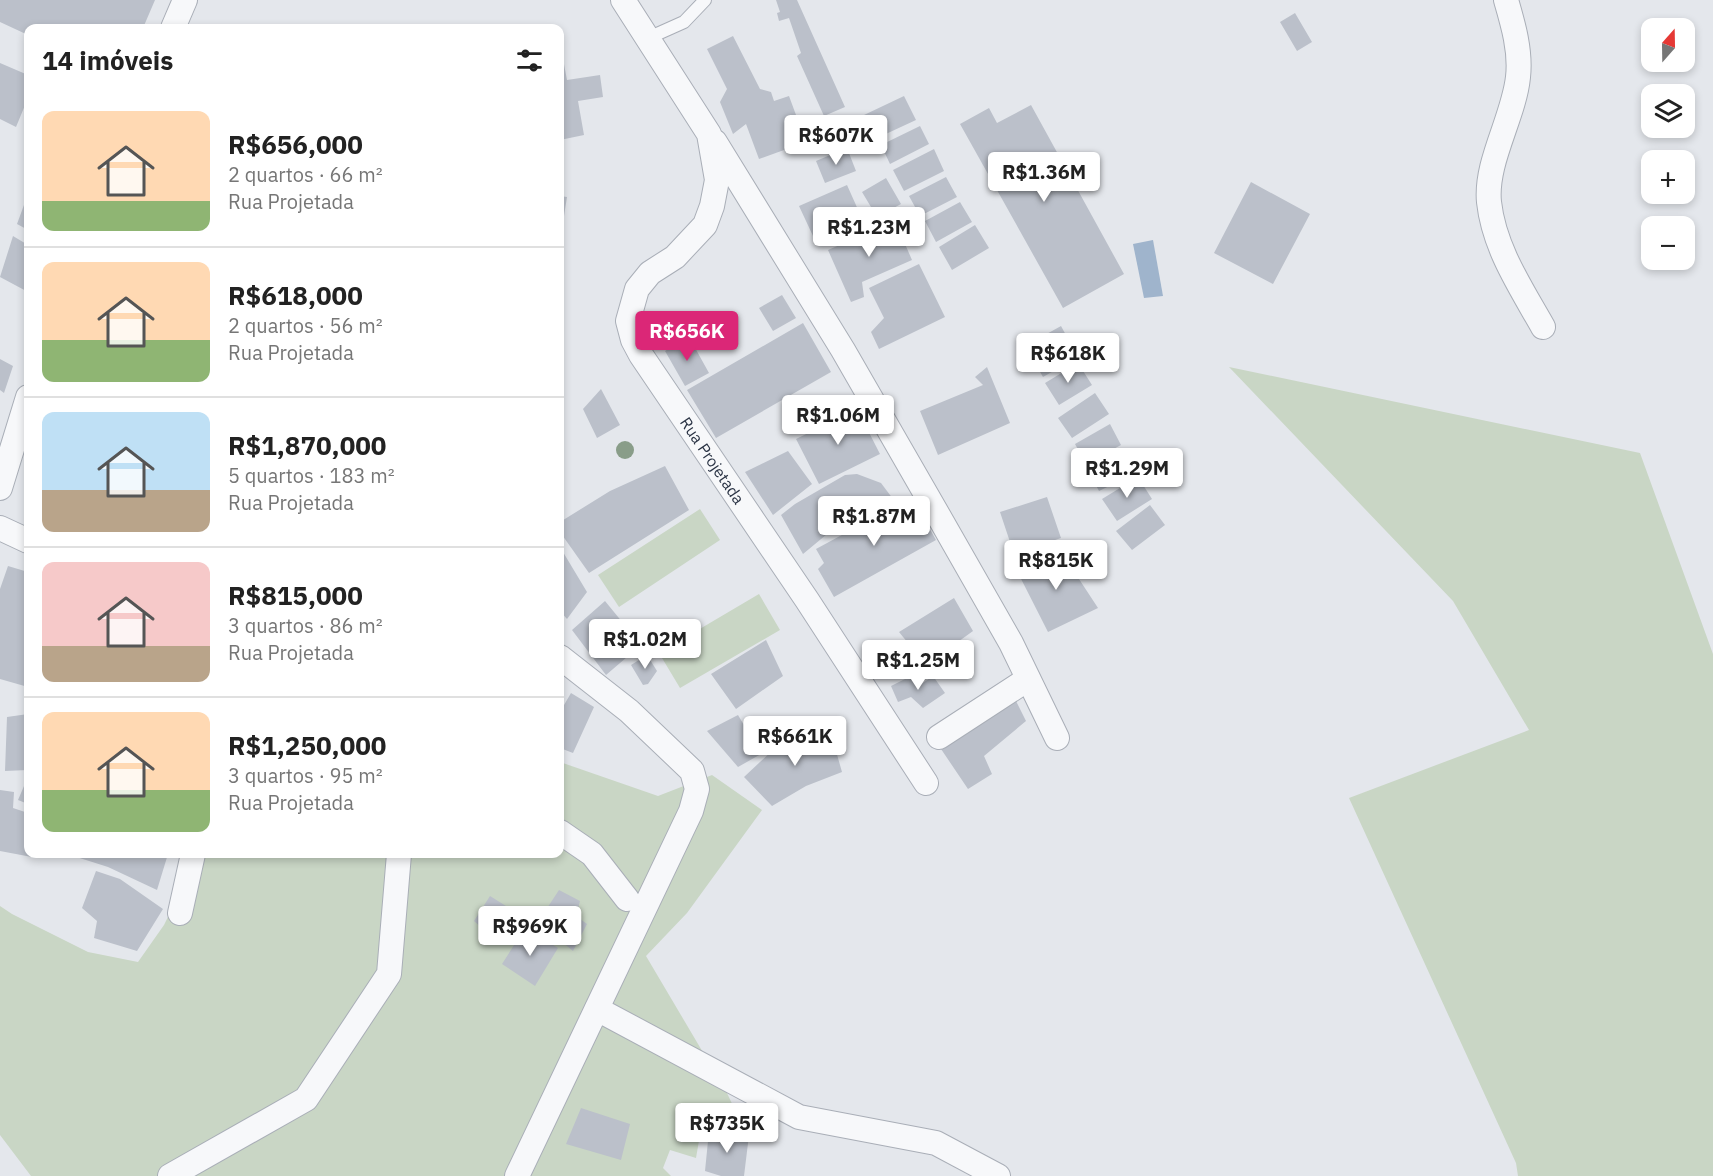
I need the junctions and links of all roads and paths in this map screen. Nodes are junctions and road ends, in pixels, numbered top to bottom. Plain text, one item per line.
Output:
1 (185, 0) edge
2 (623, 0) edge
3 (705, 0) edge
4 (1506, 0) edge
5 (175, 24) edge
6 (646, 39) junction
7 (709, 134) junction
8 (1544, 327) dead end
9 (24, 410) edge
10 (0, 488) edge
11 (0, 528) edge
12 (24, 539) edge
13 (564, 660) edge
14 (1028, 679) junction
15 (939, 737) dead end
16 (1057, 738) dead end
17 (926, 783) dead end
18 (564, 835) edge
19 (192, 858) edge
20 (399, 858) edge
21 (627, 899) dead end
22 (180, 914) dead end
23 (597, 1009) junction
24 (170, 1176) edge
25 (517, 1176) edge
26 (999, 1176) edge

1 - 5 street
2 - 6 street, Rua Projetada
3 - 6 lane
4 - 8 street
6 - 7 street, Rua Projetada
7 - 14 street, Rua Projetada
7 - 17 street, Rua Projetada
9 - 10 street
11 - 12 street
13 - 23 street
14 - 15 street
14 - 16 street, Rua Projetada
18 - 21 street
19 - 22 street
20 - 24 street
23 - 25 street
23 - 26 street

